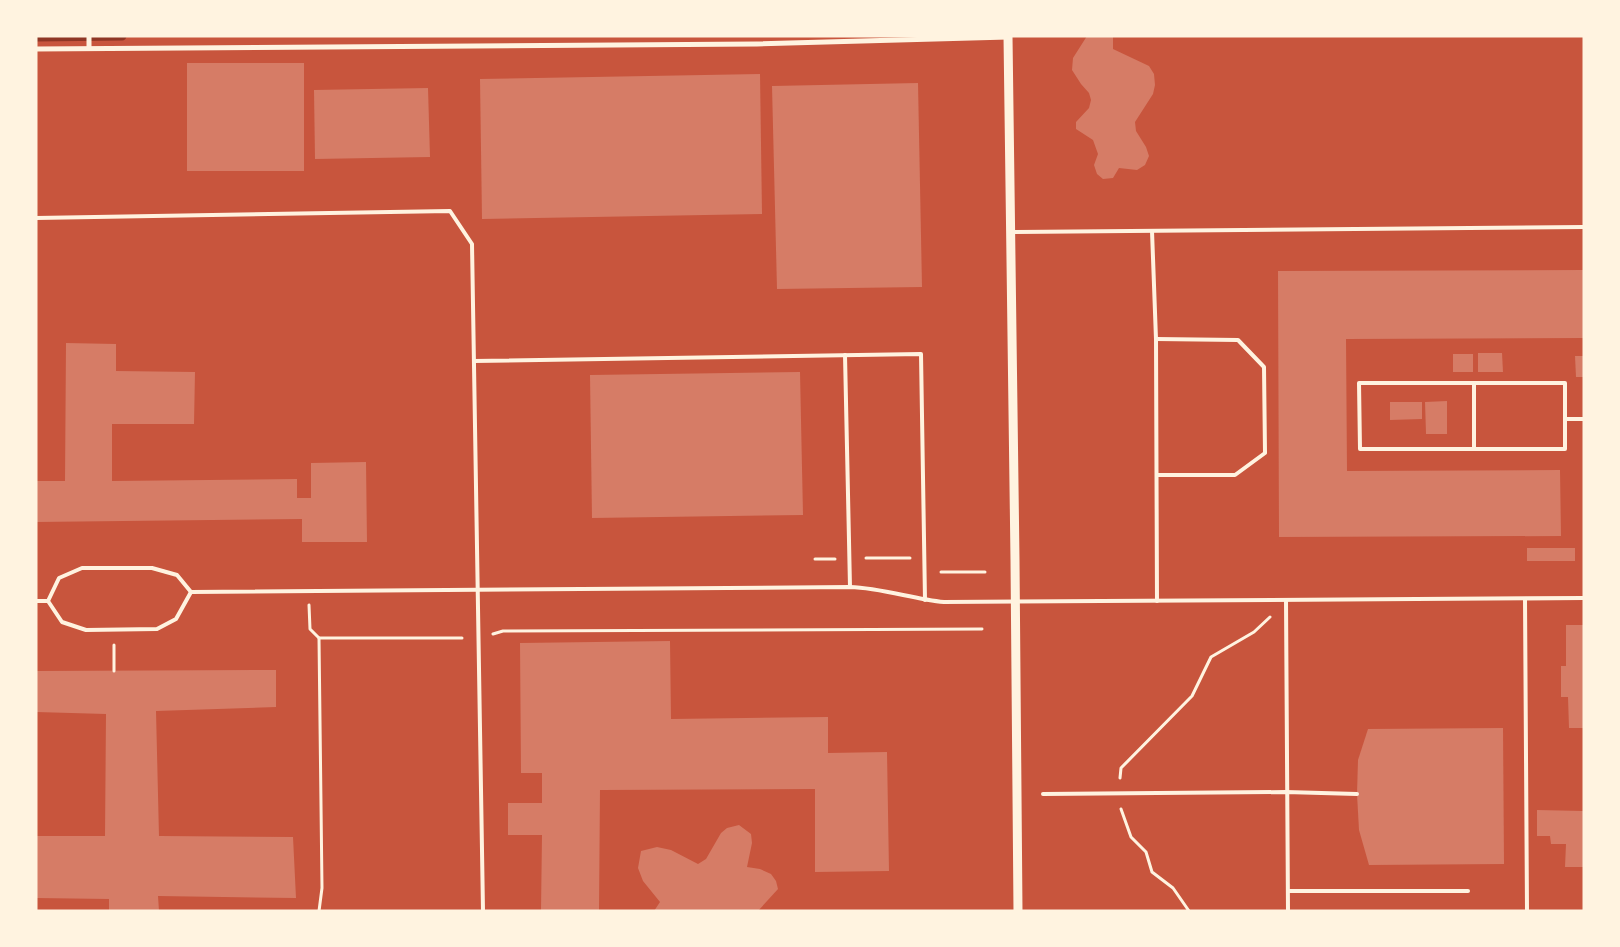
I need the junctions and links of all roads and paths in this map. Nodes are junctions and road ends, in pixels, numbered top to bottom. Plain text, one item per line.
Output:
1 (1008, 37) edge
2 (89, 38) edge
3 (89, 48) junction
4 (36, 49) edge
5 (36, 218) edge
6 (1584, 227) edge
7 (1152, 231) junction
8 (1011, 232) junction
9 (1156, 339) junction
10 (845, 355) junction
11 (474, 362) junction
12 (1474, 383) junction
13 (1565, 419) junction
14 (1584, 419) edge
15 (1474, 449) junction
16 (1157, 475) junction
17 (850, 558) junction
18 (924, 558) junction
19 (815, 559) dead end
20 (985, 572) dead end
21 (850, 587) junction
22 (478, 591) junction
23 (191, 592) junction
24 (309, 592) junction
25 (1584, 598) edge
26 (1525, 599) junction
27 (925, 600) junction
28 (1286, 600) junction
29 (36, 601) edge
30 (48, 601) junction
31 (1157, 601) junction
32 (1015, 602) junction
33 (982, 629) dead end
34 (114, 630) junction
35 (319, 638) junction
36 (478, 638) junction
37 (114, 671) dead end
38 (1286, 792) junction
39 (1119, 793) junction
40 (1043, 794) dead end
41 (1357, 794) dead end
42 (1288, 891) junction
43 (1468, 891) dead end
44 (319, 911) edge
45 (482, 911) edge
46 (1018, 911) edge
47 (1189, 911) edge
48 (1288, 911) edge
49 (1527, 911) edge

1 - 3 street
1 - 8 street
2 - 3 street
3 - 4 street
5 - 11 lane
6 - 7 lane
7 - 8 lane
7 - 9 lane
8 - 32 street
9 - 16 lane
9 - 16 lane
10 - 11 lane
10 - 17 lane
10 - 18 lane
11 - 22 lane
12 - 13 lane
12 - 15 lane
12 - 15 lane
13 - 14 lane
13 - 15 lane
16 - 31 lane
17 - 18 path
17 - 19 path
17 - 21 lane
18 - 20 path
18 - 27 lane
21 - 22 lane
21 - 27 lane
22 - 24 lane
22 - 36 lane
23 - 24 lane
23 - 30 lane
23 - 34 lane
24 - 35 path
25 - 26 lane
26 - 28 lane
26 - 49 lane
27 - 32 lane
28 - 31 lane
28 - 38 lane
28 - 39 path
29 - 30 lane
30 - 34 lane
31 - 32 lane
32 - 46 street
33 - 36 path
34 - 37 path
35 - 36 path
35 - 44 path
36 - 45 lane
38 - 39 lane
38 - 41 lane
38 - 42 lane
39 - 40 lane
39 - 47 path
42 - 43 lane
42 - 48 lane

